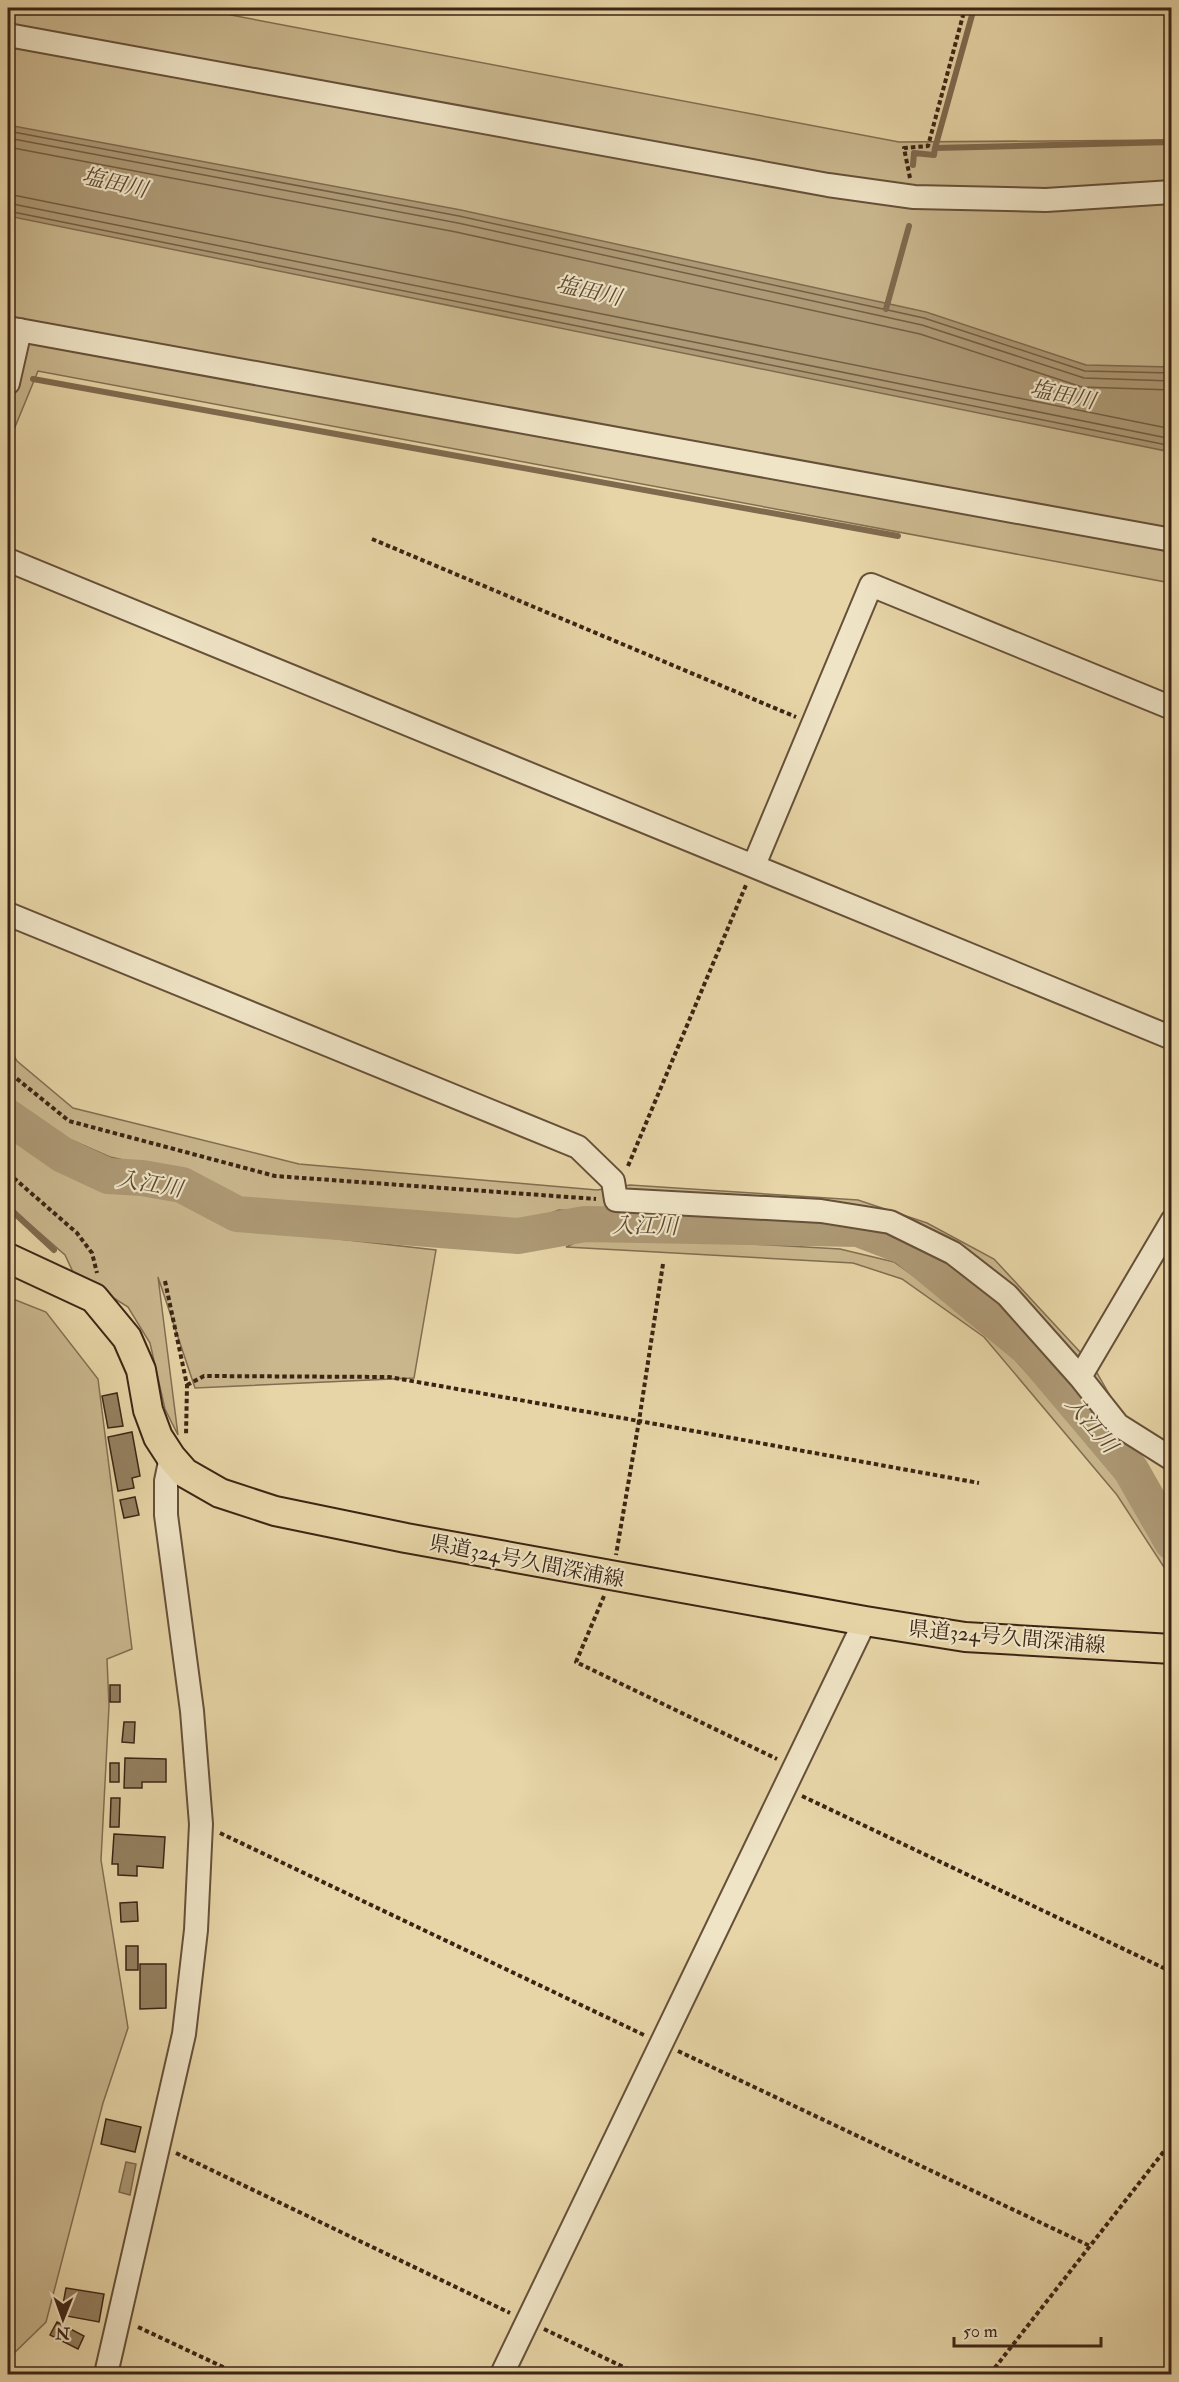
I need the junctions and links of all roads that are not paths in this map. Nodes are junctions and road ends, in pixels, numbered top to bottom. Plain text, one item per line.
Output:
1 (8, 35) edge
2 (1172, 192) edge
3 (14, 329) edge
4 (8, 383) edge
5 (1172, 540) edge
6 (8, 560) edge
7 (1172, 708) edge
8 (754, 865) junction
9 (8, 914) edge
10 (1172, 1038) edge
11 (1172, 1221) edge
12 (8, 1258) edge
13 (1080, 1377) junction
14 (1172, 1459) edge
15 (178, 1465) junction
16 (865, 1621) junction
17 (1172, 1649) edge
18 (106, 2374) edge
19 (502, 2374) edge

1 - 2 street
3 - 4 street
3 - 5 street
6 - 8 street
7 - 8 street
8 - 10 street
9 - 13 street
11 - 13 street
12 - 15 main road, 県道324号久間深浦線
13 - 14 street
15 - 16 main road, 県道324号久間深浦線
15 - 18 street
16 - 17 main road, 県道324号久間深浦線
16 - 19 street

